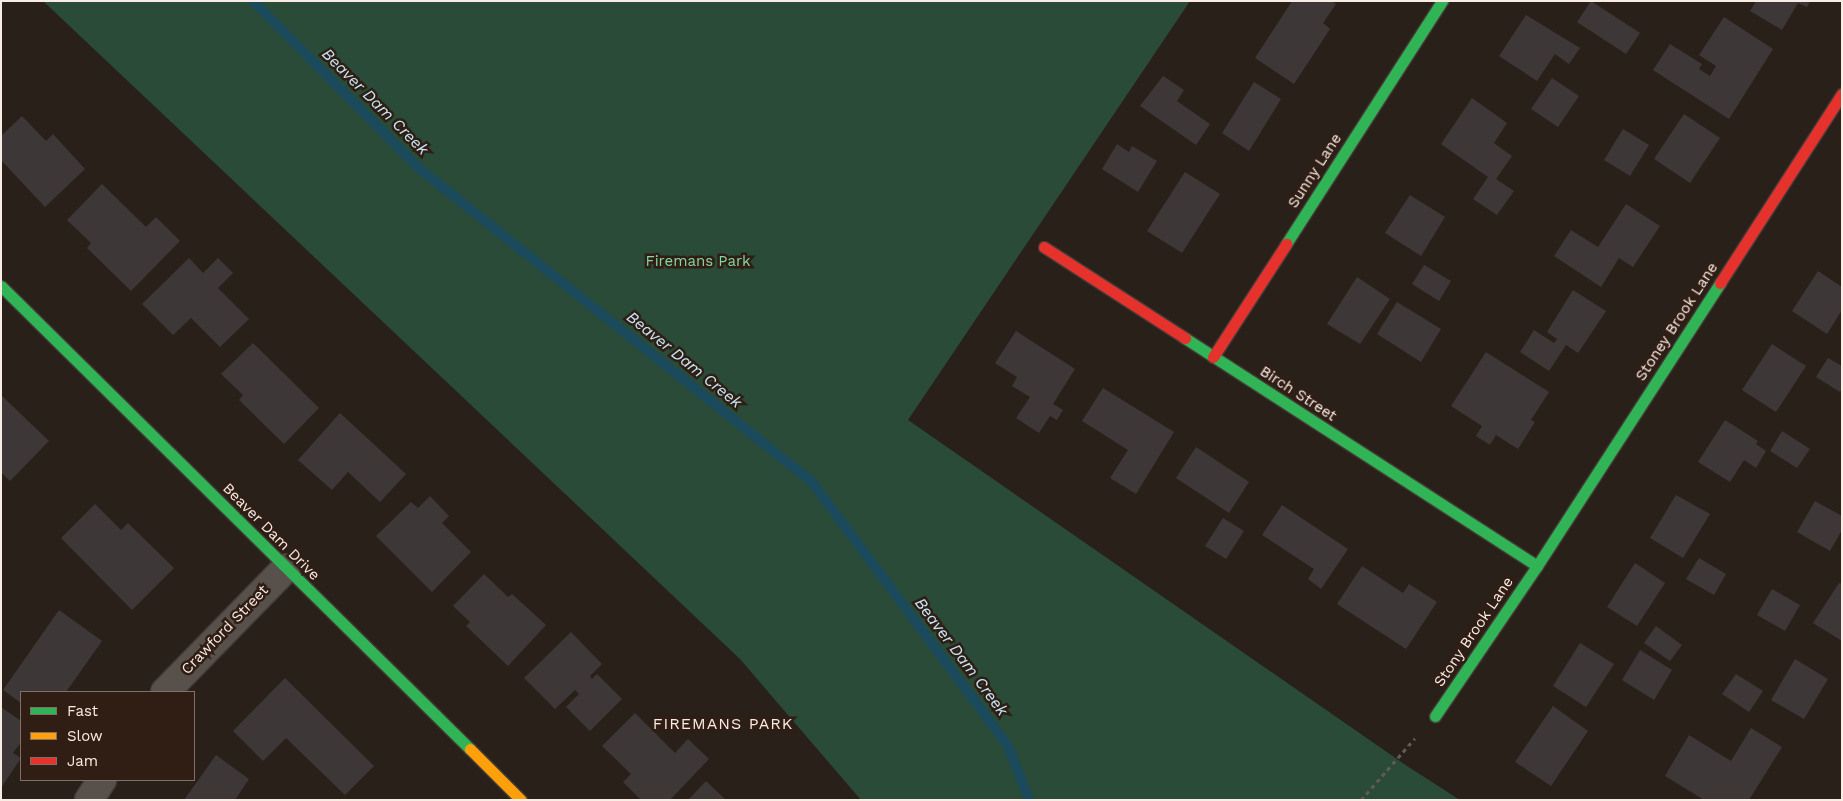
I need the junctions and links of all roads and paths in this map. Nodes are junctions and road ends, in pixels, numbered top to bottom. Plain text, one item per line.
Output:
1 (1442, 1) edge
2 (1842, 94) edge
3 (1044, 247) dead end
4 (1, 286) edge
5 (1212, 357) junction
6 (1537, 566) junction
7 (286, 568) junction
8 (166, 691) edge
9 (1435, 716) joint
10 (101, 781) edge
11 (89, 800) edge
12 (521, 800) edge
13 (1360, 800) edge

1 - 5 street, Sunny Lane
2 - 6 street, Stoney Brook Lane
3 - 5 street, Birch Street
4 - 7 street, Beaver Dam Drive
5 - 6 street, Birch Street
6 - 9 street, Stony Brook Lane
7 - 8 street, Crawford Street
7 - 12 street, Beaver Dam Drive
9 - 13 path
10 - 11 street

